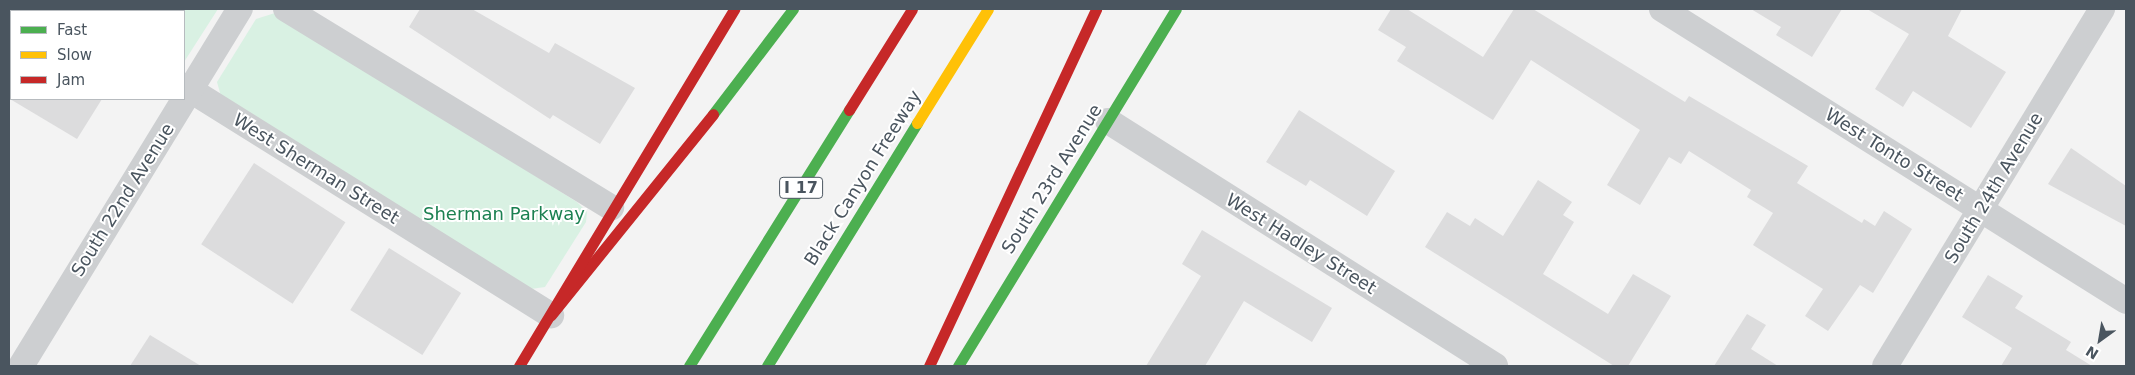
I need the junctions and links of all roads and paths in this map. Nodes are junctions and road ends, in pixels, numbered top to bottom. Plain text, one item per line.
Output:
1 (240, 9) edge
2 (286, 9) edge
3 (734, 9) edge
4 (793, 9) edge
5 (912, 9) edge
6 (988, 9) edge
7 (1096, 9) edge
8 (1176, 9) edge
9 (1662, 9) edge
10 (2102, 9) edge
11 (187, 88) edge
12 (180, 100) edge
13 (1108, 121) junction
14 (611, 207) junction
15 (1981, 210) junction
16 (2126, 300) edge
17 (551, 315) junction
18 (21, 366) edge
19 (519, 366) edge
20 (689, 366) edge
21 (767, 366) edge
22 (928, 366) edge
23 (958, 366) edge
24 (1494, 366) edge
25 (1885, 366) edge

1 - 11 street, South 22nd Avenue
2 - 14 street
3 - 14 main road
4 - 17 main road
5 - 20 main road, I 17
6 - 21 main road, Black Canyon Freeway
7 - 22 main road
8 - 13 main road, South 23rd Avenue
9 - 15 street, West Tonto Street
10 - 15 street, South 24th Avenue
11 - 17 street, West Sherman Street
12 - 18 street, South 22nd Avenue
13 - 23 main road, South 23rd Avenue
13 - 24 street, West Hadley Street
14 - 17 main road
15 - 16 street, West Tonto Street
15 - 25 street, South 24th Avenue
17 - 19 main road

